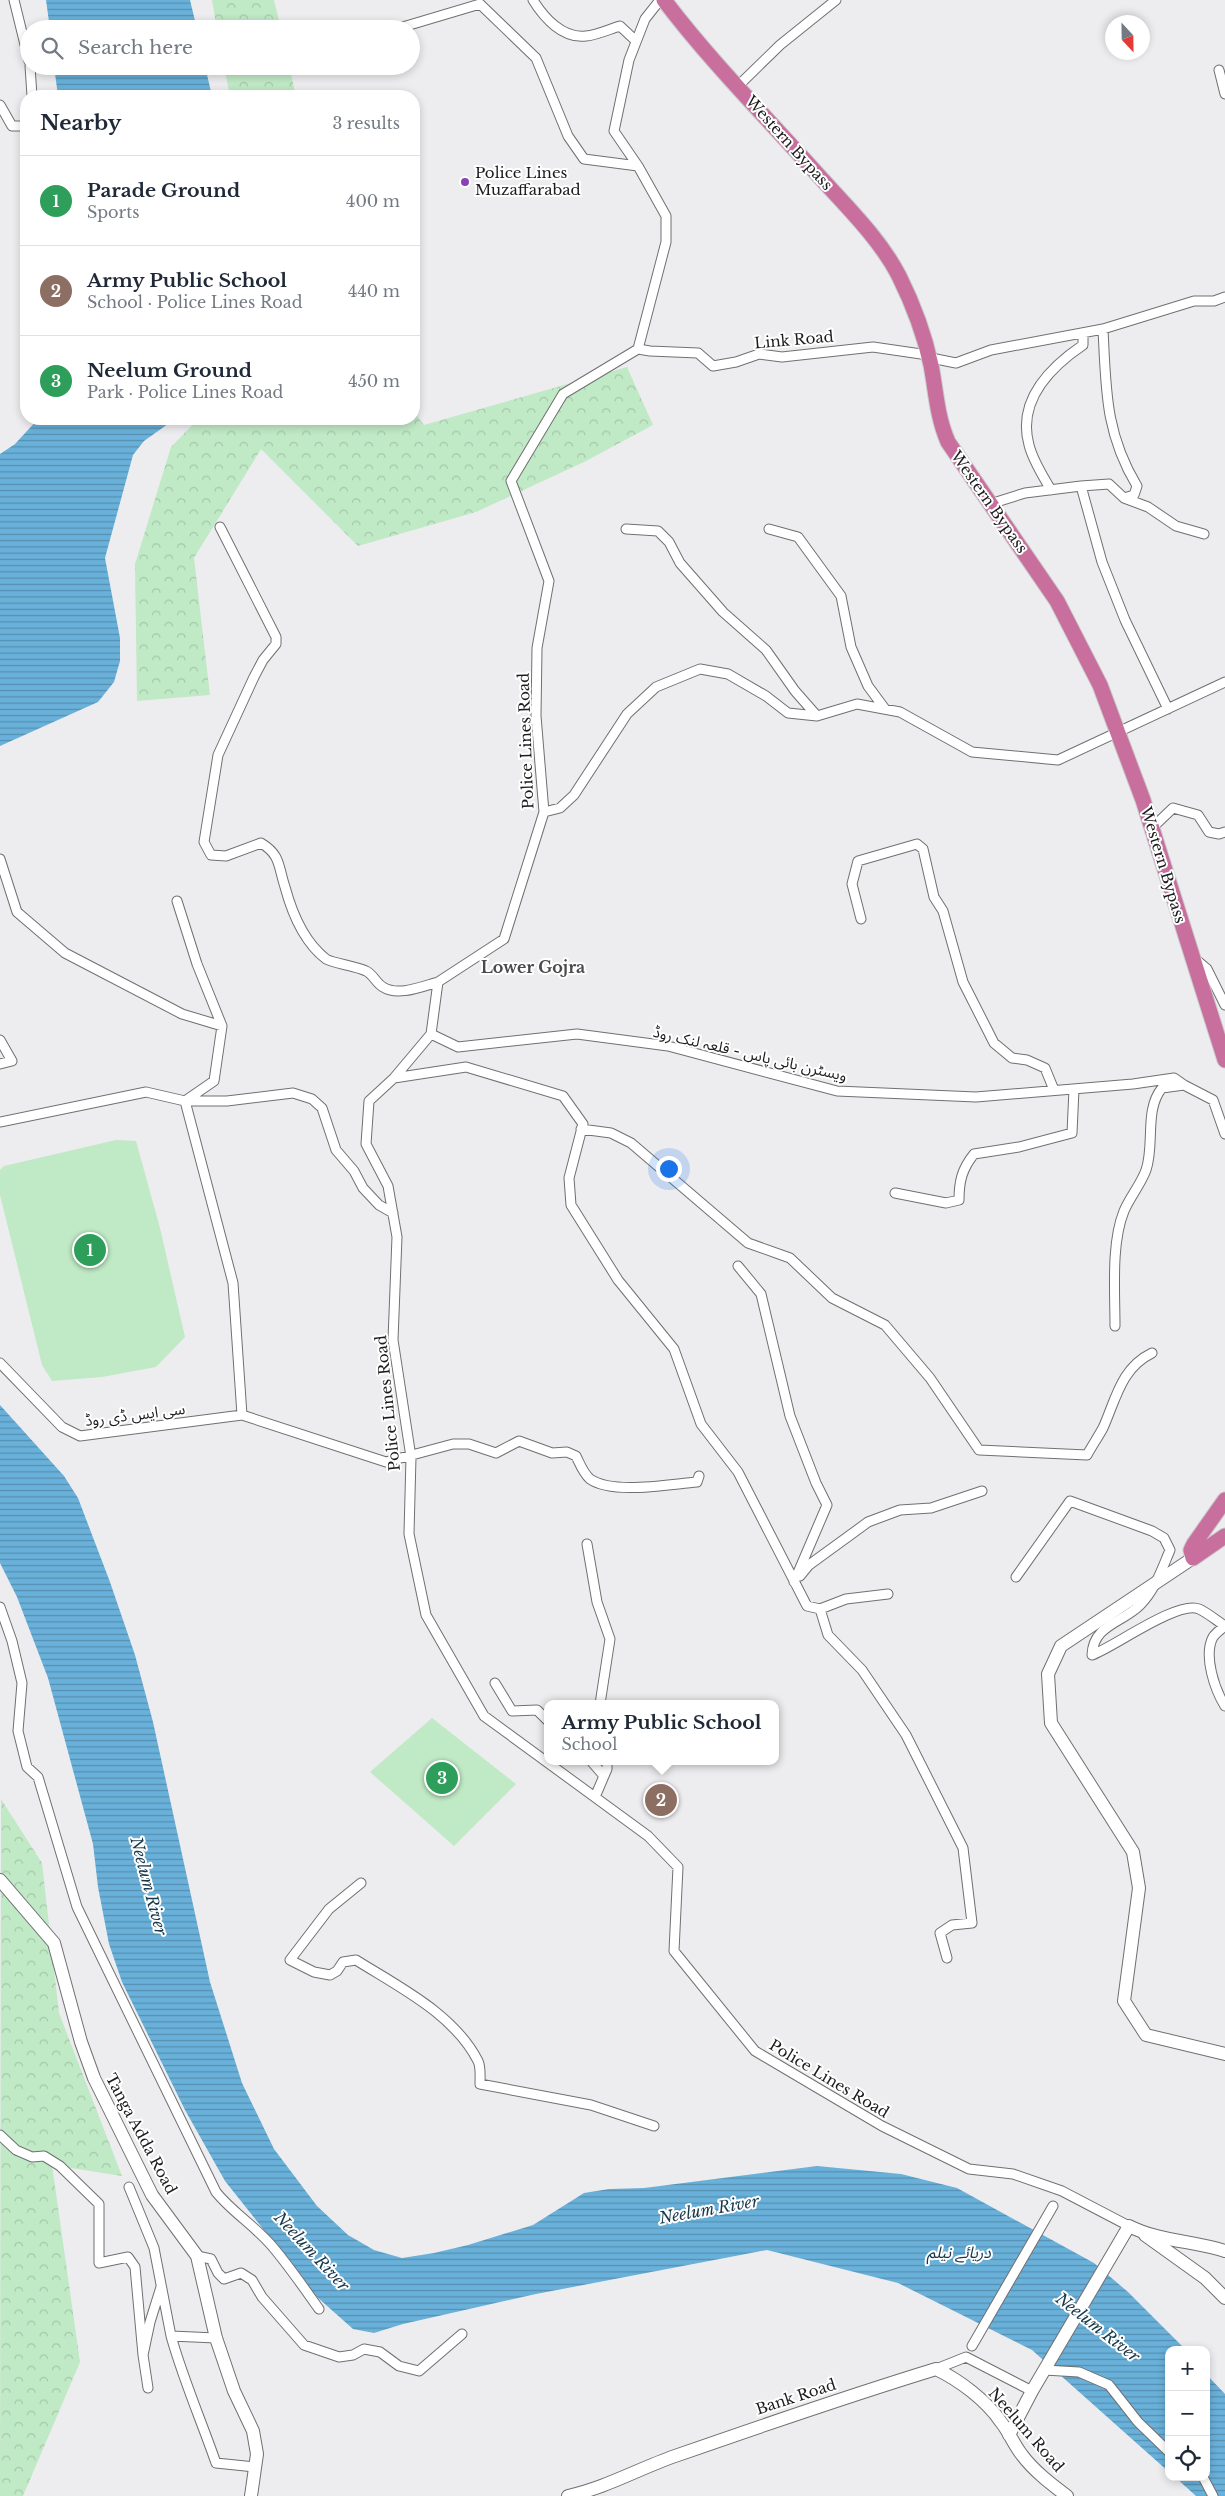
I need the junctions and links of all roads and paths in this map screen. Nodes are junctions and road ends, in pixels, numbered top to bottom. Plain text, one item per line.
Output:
1 (14, 0) edge
2 (533, 0) edge
3 (660, 0) edge
4 (664, 0) edge
5 (836, 0) edge
6 (420, 22) edge
7 (20, 24) edge
8 (636, 41) junction
9 (1218, 70) dead end
10 (31, 75) edge
11 (738, 86) junction
12 (32, 90) edge
13 (1225, 94) edge
14 (0, 105) edge
15 (20, 126) edge
16 (638, 166) junction
17 (1225, 297) edge
18 (1103, 329) junction
19 (1083, 333) junction
20 (638, 349) junction
21 (928, 355) junction
22 (1081, 486) junction
23 (1051, 490) junction
24 (1124, 498) junction
25 (990, 504) junction
26 (220, 526) dead end
27 (770, 529) dead end
28 (626, 530) dead end
29 (1204, 534) dead end
30 (1225, 682) edge
31 (885, 709) junction
32 (1168, 709) junction
33 (817, 716) junction
34 (1119, 732) junction
35 (544, 812) junction
36 (1152, 828) junction
37 (1225, 832) edge
38 (0, 859) edge
39 (178, 901) dead end
40 (861, 918) dead end
41 (438, 982) junction
42 (1218, 1007) edge
43 (222, 1026) junction
44 (431, 1034) junction
45 (0, 1040) edge
46 (1225, 1060) edge
47 (0, 1064) edge
48 (394, 1078) junction
49 (1184, 1085) junction
50 (1074, 1089) junction
51 (1054, 1090) junction
52 (185, 1101) junction
53 (0, 1122) edge
54 (581, 1129) junction
55 (1225, 1134) edge
56 (895, 1193) dead end
57 (393, 1213) junction
58 (738, 1266) dead end
59 (1115, 1326) dead end
60 (1152, 1353) dead end
61 (0, 1363) edge
62 (242, 1416) junction
63 (411, 1457) junction
64 (700, 1476) dead end
65 (982, 1491) dead end
66 (1225, 1500) edge
67 (1225, 1536) edge
68 (587, 1544) dead end
69 (1193, 1558) junction
70 (1016, 1577) dead end
71 (1157, 1581) junction
72 (794, 1582) junction
73 (888, 1594) dead end
74 (0, 1607) edge
75 (820, 1609) junction
76 (1225, 1626) edge
77 (495, 1683) dead end
78 (601, 1700) edge
79 (1225, 1706) edge
80 (544, 1717) edge
81 (544, 1759) edge
82 (552, 1765) edge
83 (594, 1765) edge
84 (606, 1765) edge
85 (604, 1776) junction
86 (596, 1797) junction
87 (0, 1880) edge
88 (361, 1883) dead end
89 (947, 1958) dead end
90 (1225, 2054) edge
91 (654, 2126) dead end
92 (0, 2135) edge
93 (129, 2187) dead end
94 (1053, 2206) dead end
95 (1129, 2226) junction
96 (1143, 2234) junction
97 (1225, 2251) edge
98 (197, 2256) junction
99 (162, 2285) junction
100 (1225, 2298) edge
101 (319, 2309) dead end
102 (462, 2334) dead end
103 (171, 2336) junction
104 (216, 2338) junction
105 (972, 2346) dead end
106 (143, 2355) junction
107 (936, 2369) junction
108 (1042, 2374) junction
109 (148, 2388) dead end
110 (1032, 2391) junction
111 (1009, 2435) junction
112 (1165, 2448) edge
113 (255, 2467) junction
114 (1205, 2481) edge
115 (251, 2496) edge
116 (568, 2496) edge
117 (1067, 2496) edge
118 (1213, 2496) edge

1 - 7 street
2 - 8 street
3 - 8 street
4 - 11 highway, Western Bypass
5 - 11 street
6 - 16 street
8 - 16 street
9 - 13 street
10 - 12 street
11 - 21 highway, Western Bypass
14 - 15 street
16 - 20 street
17 - 18 street
18 - 19 street
18 - 24 street
19 - 21 street
19 - 23 street
20 - 21 street, Link Road
20 - 35 street, Police Lines Road
21 - 25 highway, Western Bypass
22 - 23 street
22 - 24 street
22 - 32 street
23 - 25 street
24 - 29 street
25 - 34 highway, Western Bypass
26 - 41 street, Police Lines Road
27 - 31 street
28 - 33 street
30 - 32 street
31 - 33 street
31 - 34 street
32 - 34 street
33 - 35 street
34 - 36 highway, Western Bypass
35 - 41 street, Police Lines Road
36 - 37 street
36 - 42 highway, Western Bypass
38 - 43 street
39 - 43 street
40 - 51 street
41 - 44 street
42 - 46 highway, Western Bypass
43 - 52 street
44 - 48 street, Police Lines Road
44 - 51 street, ویسٹرن بائی پاس - قلعہ لنک روڈ
45 - 47 street
48 - 54 street
48 - 57 street, Police Lines Road
49 - 50 street, ویسٹرن بائی پاس - قلعہ لنک روڈ
49 - 55 street, ویسٹرن بائی پاس - قلعہ لنک روڈ
49 - 59 street
50 - 51 street, ویسٹرن بائی پاس - قلعہ لنک روڈ
50 - 56 street
52 - 53 street
52 - 57 street
52 - 62 street
54 - 60 street
54 - 72 street
57 - 63 street, Police Lines Road
58 - 72 street
61 - 62 street, سی ایس ڈی روڈ
62 - 63 street
63 - 64 street
63 - 81 street, Police Lines Road
65 - 72 street
66 - 69 highway
67 - 69 highway
68 - 78 street
69 - 71 main road
70 - 71 street
71 - 76 street
71 - 90 main road
72 - 75 street
73 - 75 street
74 - 101 street
75 - 89 street
76 - 79 street
77 - 80 street
82 - 86 street, Police Lines Road
83 - 85 street
84 - 85 street
85 - 86 street
86 - 95 street, Police Lines Road
87 - 98 main road, Tanga Adda Road
88 - 91 street
92 - 106 street
93 - 99 street
94 - 105 street
95 - 96 main road
95 - 108 main road
96 - 97 main road
96 - 100 main road
98 - 102 street
98 - 104 main road, Tanga Adda Road
99 - 103 street
99 - 106 street
103 - 104 street
103 - 113 street
104 - 113 main road, Tanga Adda Road
106 - 109 street
107 - 110 street, Bank Road
107 - 111 main road, Neelum Road
107 - 116 main road, Bank Road
108 - 110 main road
108 - 112 street
110 - 111 main road
111 - 117 main road, Neelum Road
113 - 115 main road, Tanga Adda Road
114 - 118 street

